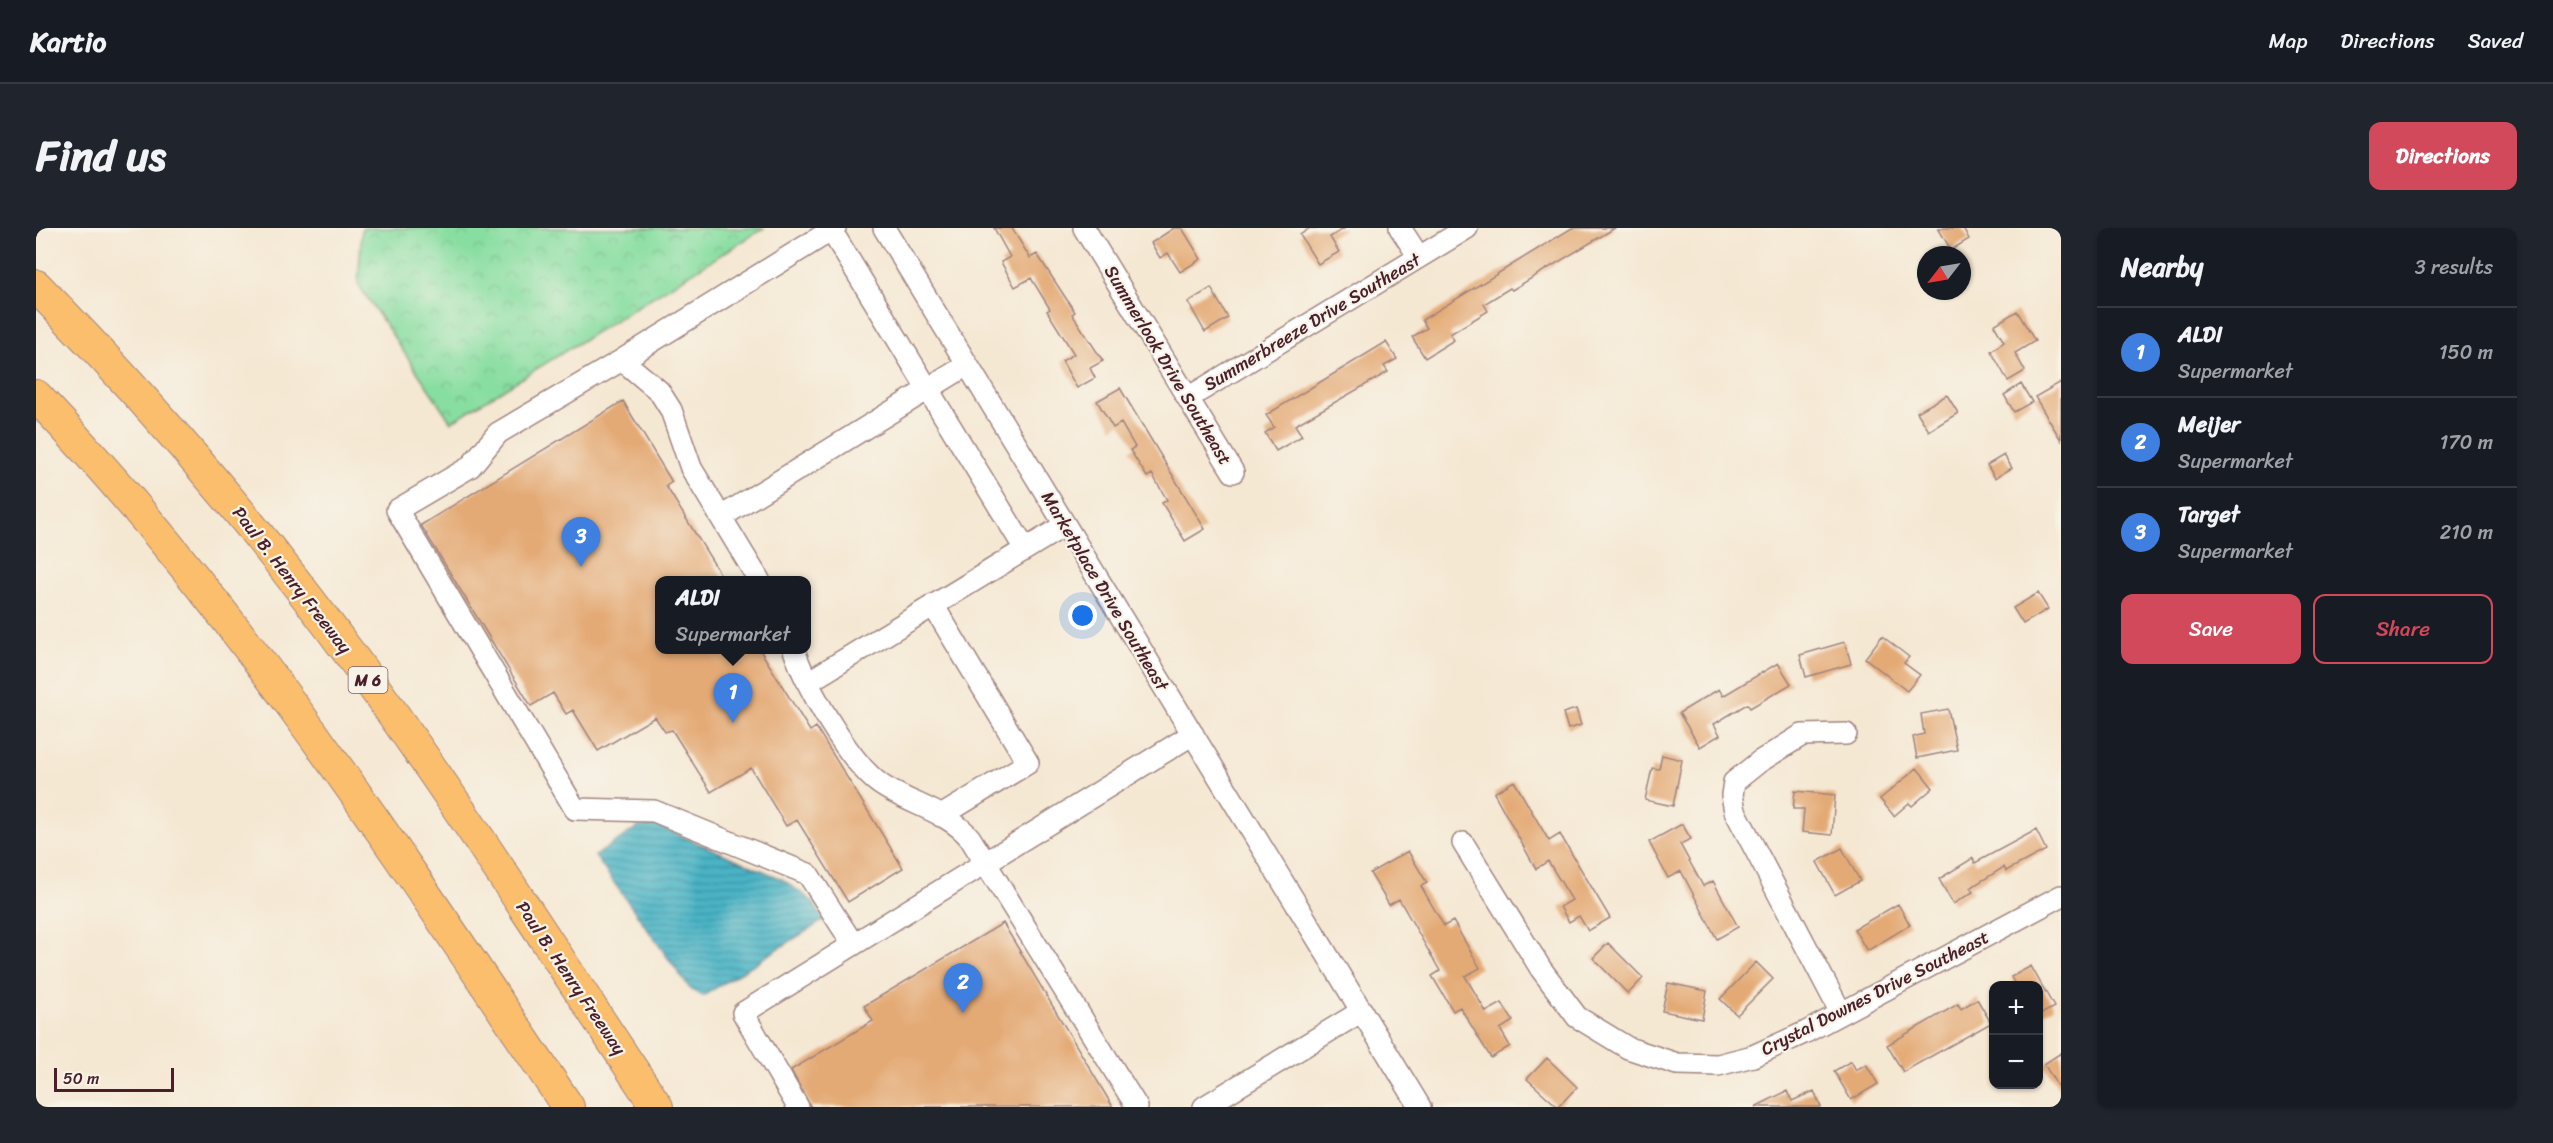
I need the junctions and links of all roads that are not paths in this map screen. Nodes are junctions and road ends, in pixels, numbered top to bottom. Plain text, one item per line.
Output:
1 (884, 228) edge
2 (1084, 228) edge
3 (1400, 228) edge
4 (1467, 228) edge
5 (833, 229) edge
6 (1419, 257) junction
7 (36, 286) edge
8 (622, 360) junction
9 (967, 365) junction
10 (928, 389) junction
11 (36, 396) edge
12 (1188, 398) junction
13 (1233, 472) dead end
14 (721, 517) junction
15 (1065, 525) junction
16 (1025, 549) junction
17 (757, 576) edge
18 (933, 605) junction
19 (796, 654) edge
20 (808, 682) junction
21 (1193, 734) junction
22 (1846, 734) dead end
23 (431, 769) junction
24 (363, 802) junction
25 (941, 816) junction
26 (1463, 843) dead end
27 (985, 861) junction
28 (2059, 901) edge
29 (853, 944) junction
30 (1362, 1011) junction
31 (1840, 1011) junction
32 (543, 1107) edge
33 (568, 1107) edge
34 (657, 1107) edge
35 (677, 1107) edge
36 (798, 1107) edge
37 (1137, 1107) edge
38 (1204, 1107) edge
39 (1420, 1107) edge

1 - 9 street, Marketplace Drive Southeast
2 - 12 street, Summerlook Drive Southeast
3 - 6 street
4 - 6 street, Summerbreeze Drive Southeast
5 - 8 street
5 - 10 street
6 - 12 street, Summerbreeze Drive Southeast
7 - 23 highway, Paul B. Henry Freeway / M 6
8 - 14 street
8 - 29 street
9 - 10 street
9 - 15 street, Marketplace Drive Southeast
10 - 14 street
10 - 16 street
11 - 24 highway
12 - 13 street, Summerlook Drive Southeast
14 - 17 street
15 - 16 street
15 - 21 street, Marketplace Drive Southeast
16 - 18 street
18 - 20 street
18 - 25 street
19 - 20 street
20 - 25 street
21 - 27 street
21 - 30 street, Marketplace Drive Southeast
22 - 31 street
23 - 34 highway, Paul B. Henry Freeway / M 6
23 - 35 highway
24 - 32 highway
24 - 33 highway
25 - 27 street
26 - 31 street, Crystal Downes Drive Southeast
27 - 29 street
27 - 37 street
28 - 31 street, Crystal Downes Drive Southeast
29 - 36 street
30 - 38 street
30 - 39 street, Marketplace Drive Southeast

